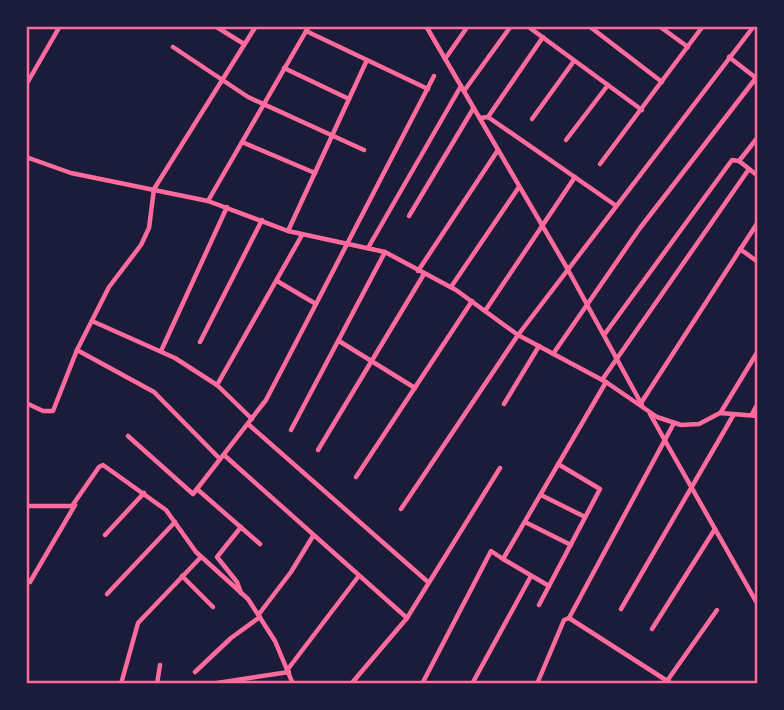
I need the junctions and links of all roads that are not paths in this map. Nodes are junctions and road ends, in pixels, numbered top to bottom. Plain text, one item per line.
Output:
1 (60, 26) edge
2 (215, 26) edge
3 (256, 26) edge
4 (426, 26) edge
5 (468, 26) edge
6 (511, 26) edge
7 (589, 26) edge
8 (659, 26) edge
9 (703, 26) edge
10 (754, 26) edge
11 (530, 28) dead end
12 (308, 29) edge
13 (542, 37) junction
14 (244, 44) junction
15 (173, 47) dead end
16 (688, 47) junction
17 (729, 57) junction
18 (445, 59) junction
19 (367, 60) junction
20 (574, 61) junction
21 (285, 68) junction
22 (434, 76) dead end
23 (757, 79) edge
24 (221, 80) junction
25 (662, 82) junction
26 (26, 85) edge
27 (608, 85) junction
28 (463, 88) junction
29 (428, 89) junction
30 (349, 99) junction
31 (263, 106) junction
32 (474, 108) junction
33 (642, 110) junction
34 (488, 117) junction
35 (480, 118) junction
36 (532, 119) dead end
37 (332, 137) junction
38 (758, 137) edge
39 (566, 141) dead end
40 (242, 142) junction
41 (364, 150) dead end
42 (498, 150) junction
43 (26, 157) edge
44 (739, 162) junction
45 (600, 164) dead end
46 (749, 169) junction
47 (315, 173) junction
48 (758, 176) edge
49 (575, 177) junction
50 (519, 187) junction
51 (154, 189) junction
52 (208, 201) junction
53 (615, 205) junction
54 (227, 206) junction
55 (409, 216) dead end
56 (262, 220) junction
57 (758, 222) edge
58 (542, 225) junction
59 (288, 231) junction
60 (302, 235) junction
61 (348, 243) junction
62 (368, 248) junction
63 (740, 248) junction
64 (385, 252) junction
65 (758, 262) edge
66 (567, 268) junction
67 (421, 272) junction
68 (277, 281) junction
69 (451, 287) junction
70 (472, 301) junction
71 (586, 302) junction
72 (316, 304) junction
73 (485, 311) junction
74 (92, 321) junction
75 (518, 335) junction
76 (604, 335) junction
77 (339, 341) junction
78 (200, 342) dead end
79 (538, 346) junction
80 (77, 350) junction
81 (161, 351) junction
82 (758, 351) edge
83 (553, 354) junction
84 (617, 358) junction
85 (371, 361) junction
86 (604, 381) junction
87 (217, 385) junction
88 (415, 388) junction
89 (26, 403) edge
90 (504, 404) dead end
91 (758, 404) edge
92 (642, 405) junction
93 (648, 411) junction
94 (720, 413) junction
95 (734, 413) junction
96 (752, 414) junction
97 (758, 416) edge
98 (252, 418) junction
99 (674, 422) junction
100 (248, 424) junction
101 (292, 430) dead end
102 (128, 436) dead end
103 (665, 440) junction
104 (318, 450) dead end
105 (222, 457) junction
106 (558, 464) junction
107 (500, 468) dead end
108 (356, 477) dead end
109 (692, 488) junction
110 (197, 489) junction
111 (144, 493) junction
112 (541, 495) junction
113 (76, 505) junction
114 (26, 506) edge
115 (401, 509) dead end
116 (585, 517) junction
117 (175, 522) junction
118 (525, 522) junction
119 (241, 527) junction
120 (715, 528) junction
121 (105, 535) dead end
122 (313, 537) junction
123 (260, 544) dead end
124 (571, 545) junction
125 (201, 557) junction
126 (503, 559) junction
127 (183, 576) junction
128 (531, 576) junction
129 (358, 577) junction
130 (30, 582) dead end
131 (428, 582) junction
132 (549, 586) junction
133 (241, 593) junction
134 (107, 594) dead end
135 (539, 605) dead end
136 (758, 606) edge
137 (213, 607) dead end
138 (621, 609) dead end
139 (717, 610) dead end
140 (259, 615) junction
141 (407, 618) junction
142 (569, 618) junction
143 (652, 629) dead end
144 (160, 665) dead end
145 (288, 671) junction
146 (195, 672) dead end
147 (669, 682) edge
148 (121, 684) edge
149 (157, 684) edge
150 (217, 684) edge
151 (293, 684) edge
152 (351, 684) edge
153 (422, 684) edge
154 (472, 684) edge
155 (537, 684) edge

1 - 26 street
2 - 14 street
3 - 14 street
4 - 18 street
5 - 18 street
6 - 28 street
7 - 25 street
8 - 16 street
9 - 16 street
10 - 17 street
11 - 13 street
12 - 19 street
12 - 21 street
13 - 20 street
13 - 34 street
14 - 24 street
15 - 24 street
16 - 25 street
17 - 23 street
17 - 53 street
18 - 28 street
19 - 29 street
19 - 30 street
20 - 27 street
20 - 36 street
21 - 30 street
21 - 31 street
22 - 29 street
23 - 71 street
24 - 31 street
24 - 51 street
25 - 33 street
27 - 33 street
27 - 39 street
28 - 32 street
28 - 62 street
29 - 61 street
30 - 37 street
31 - 37 street
31 - 40 street
32 - 35 street
32 - 55 street
33 - 45 street
34 - 35 street
34 - 49 street
35 - 42 street
37 - 41 street
37 - 47 street
38 - 44 street
40 - 47 street
40 - 52 street
42 - 50 street
42 - 67 street
43 - 51 street
44 - 46 street
44 - 76 street
46 - 48 street
46 - 84 street
47 - 59 street
49 - 53 street
49 - 58 street
50 - 58 street
50 - 69 street
51 - 52 street
51 - 74 street
52 - 54 street
53 - 66 street
54 - 56 street
54 - 81 street
56 - 59 street
56 - 78 street
57 - 63 street
58 - 66 street
58 - 73 street
59 - 60 street
60 - 61 street
60 - 68 street
61 - 62 street
61 - 72 street
62 - 64 street
63 - 65 street
63 - 92 street
64 - 67 street
64 - 77 street
66 - 71 street
66 - 75 street
67 - 69 street
67 - 85 street
68 - 72 street
68 - 87 street
69 - 70 street
70 - 73 street
70 - 88 street
71 - 76 street
71 - 83 street
72 - 98 street
73 - 75 street
74 - 80 street
74 - 81 street
75 - 79 street
75 - 115 street
76 - 84 street
77 - 85 street
77 - 101 street
79 - 83 street
79 - 90 street
80 - 89 street
80 - 105 street
81 - 87 street
82 - 94 street
83 - 86 street
84 - 86 street
84 - 92 street
85 - 88 street
85 - 104 street
86 - 92 street
86 - 106 street
87 - 98 street
88 - 108 street
91 - 96 street
92 - 93 street
93 - 99 street
93 - 103 street
94 - 95 street
94 - 99 street
95 - 96 street
95 - 109 street
96 - 97 street
98 - 100 street
99 - 103 street
100 - 105 street
100 - 131 street
102 - 110 street
103 - 109 street
103 - 142 street
105 - 110 street
105 - 122 street
106 - 112 street
106 - 116 street
107 - 131 street
109 - 120 street
109 - 138 street
110 - 119 street
111 - 113 street
111 - 117 street
111 - 121 street
112 - 116 street
112 - 118 street
113 - 114 street
113 - 130 street
116 - 124 street
117 - 125 street
117 - 134 street
118 - 124 street
118 - 126 street
119 - 123 street
119 - 133 street
120 - 136 street
120 - 143 street
122 - 129 street
122 - 140 street
124 - 132 street
125 - 127 street
125 - 133 street
126 - 128 street
126 - 153 street
127 - 137 street
127 - 148 street
128 - 132 street
128 - 154 street
129 - 141 street
129 - 145 street
131 - 141 street
132 - 135 street
133 - 140 street
139 - 147 street
140 - 145 street
140 - 146 street
141 - 152 street
142 - 147 street
142 - 155 street
144 - 149 street
145 - 150 street
145 - 151 street

